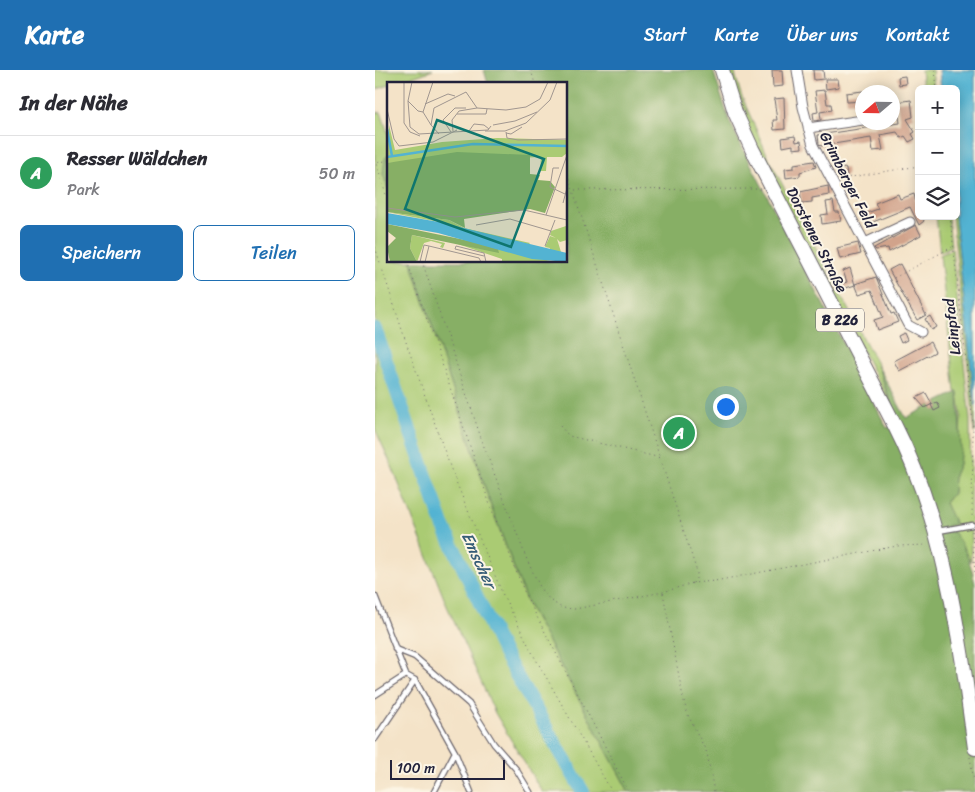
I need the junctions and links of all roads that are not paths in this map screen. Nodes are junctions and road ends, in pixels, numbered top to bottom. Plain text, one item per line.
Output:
1 (722, 70) edge
2 (797, 70) edge
3 (855, 121) edge
4 (808, 128) junction
5 (909, 222) dead end
6 (865, 243) junction
7 (921, 332) dead end
8 (972, 525) road end
9 (936, 538) junction
10 (376, 600) edge
11 (395, 649) junction
12 (406, 675) junction
13 (415, 680) junction
14 (375, 695) edge
15 (375, 738) edge
16 (975, 748) edge
17 (455, 752) junction
18 (434, 792) edge
19 (471, 792) edge
20 (530, 792) edge

1 - 9 main road, Dorstener Straße / B 226
2 - 4 street, Grimberger Feld
3 - 4 street, Grimberger Feld
4 - 6 street, Grimberger Feld
5 - 6 street, Grimberger Feld
6 - 7 street, Grimberger Feld
8 - 9 lane
9 - 16 main road, Dorstener Straße / B 226
10 - 11 lane
11 - 12 lane
11 - 20 lane
12 - 13 lane
12 - 14 lane
13 - 15 lane
13 - 17 lane
17 - 18 lane
17 - 19 lane

